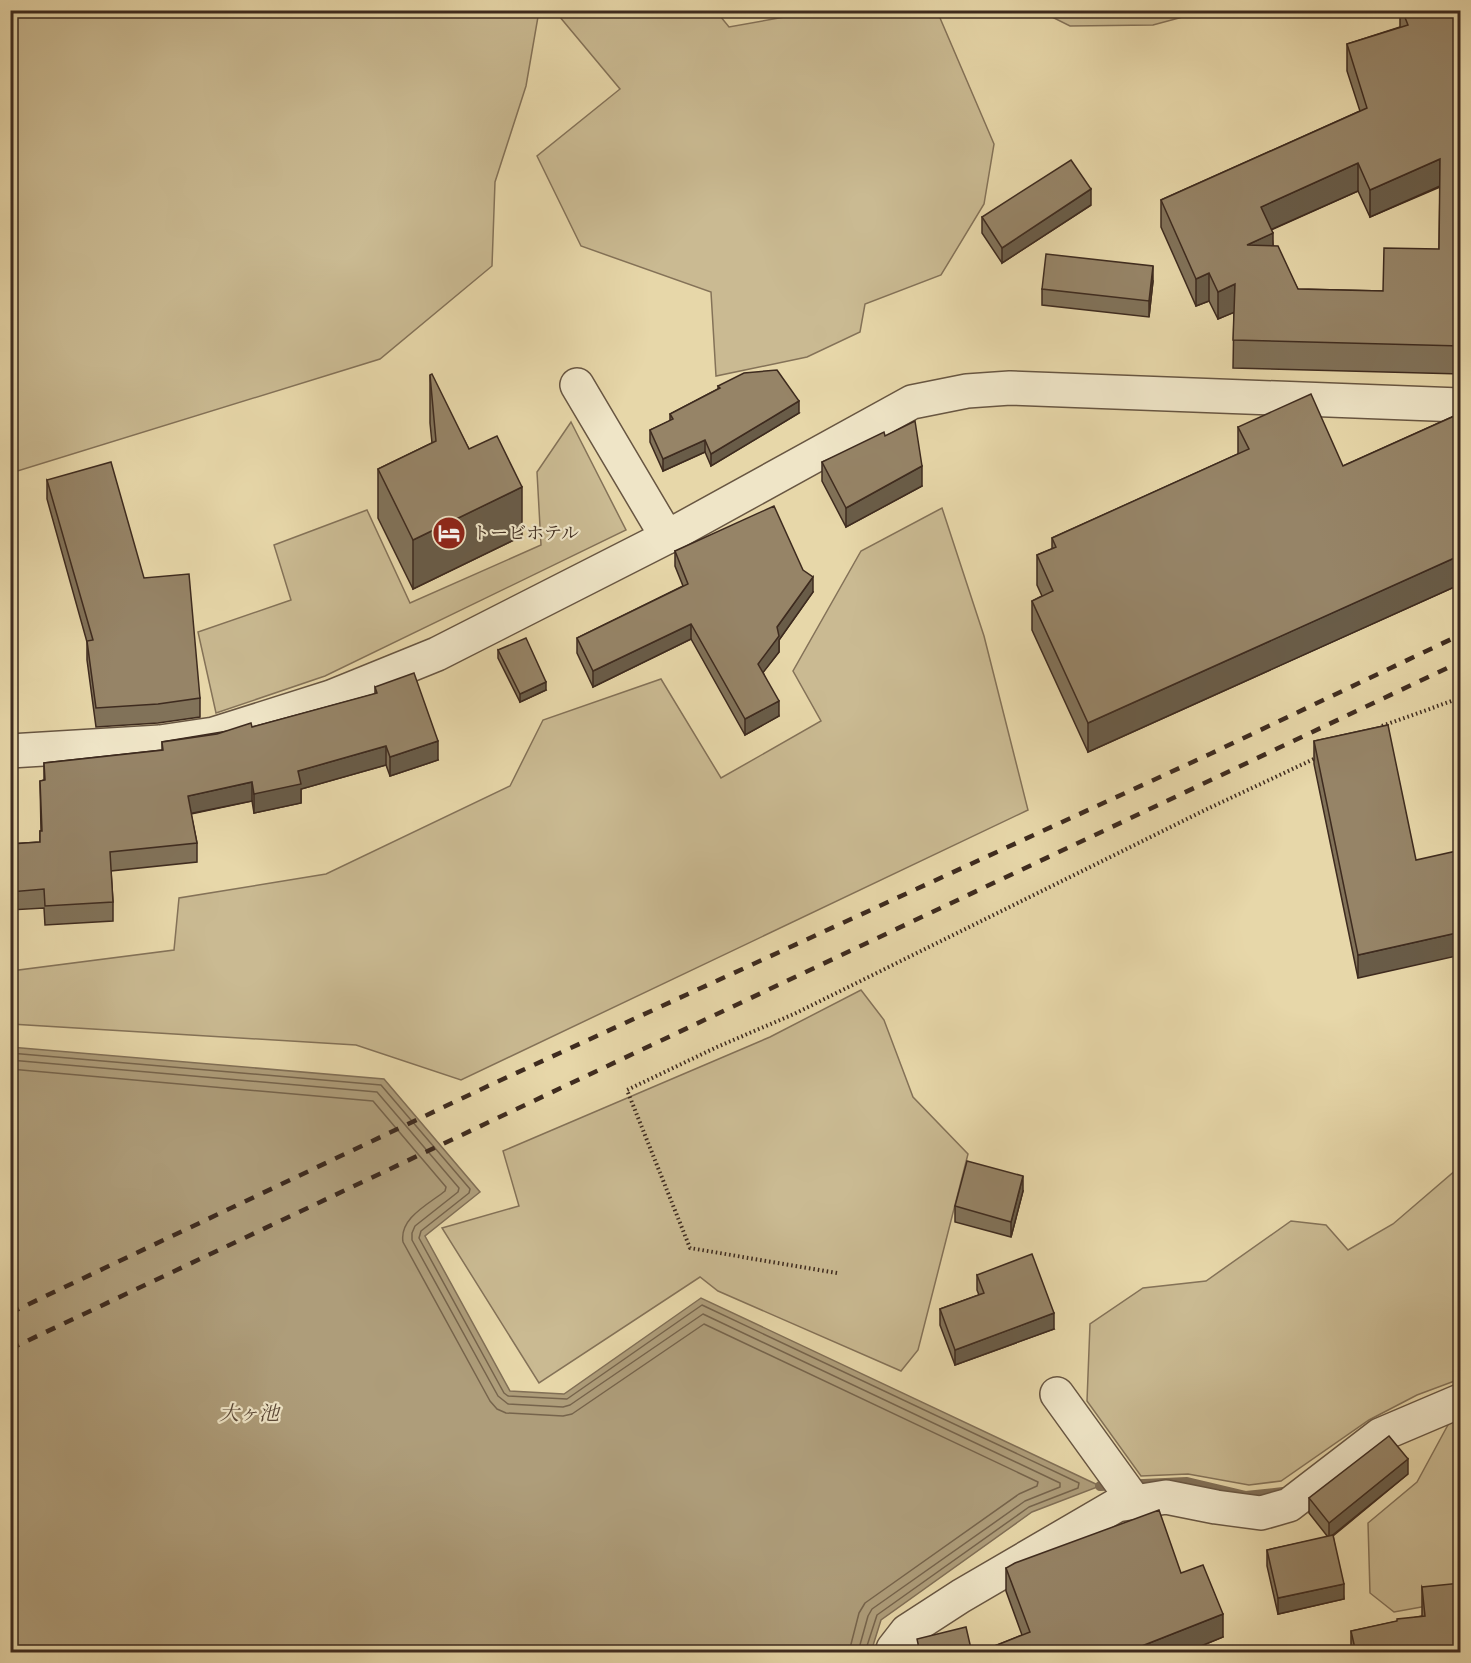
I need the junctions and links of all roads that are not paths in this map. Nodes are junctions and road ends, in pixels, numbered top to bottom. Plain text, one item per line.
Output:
1 (577, 385) dead end
2 (1461, 405) edge
3 (667, 537) junction
4 (10, 751) edge
5 (1057, 1394) dead end
6 (1461, 1401) edge
7 (1134, 1501) junction
8 (893, 1649) dead end

1 - 3 street
2 - 3 street
3 - 4 street
5 - 7 street
6 - 7 street
7 - 8 street

